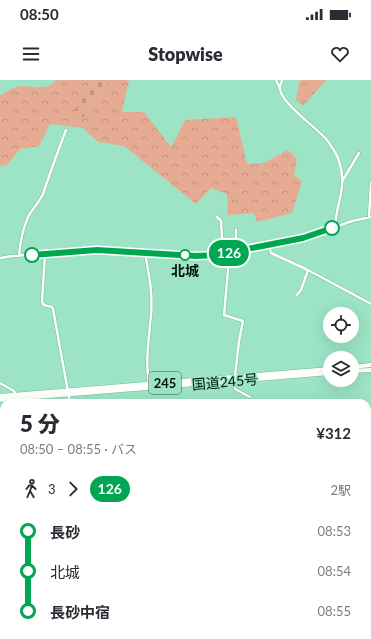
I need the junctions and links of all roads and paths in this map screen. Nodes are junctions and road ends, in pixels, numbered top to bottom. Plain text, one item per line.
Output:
1 (276, 80) edge
2 (282, 80) edge
3 (280, 89) junction
4 (66, 130) dead end
5 (359, 153) dead end
6 (343, 180) junction
7 (371, 183) edge
8 (216, 217) dead end
9 (370, 217) edge
10 (335, 227) junction
11 (236, 230) dead end
12 (269, 245) junction
13 (238, 251) junction
14 (145, 253) junction
15 (45, 254) junction
16 (224, 254) junction
17 (19, 256) junction
18 (0, 258) edge
19 (308, 270) junction
20 (296, 296) dead end
21 (371, 304) edge
22 (371, 365) edge
23 (359, 366) edge
24 (323, 370) edge
25 (371, 370) edge
26 (359, 371) edge
27 (323, 373) edge
28 (234, 379) junction
29 (0, 383) edge
30 (149, 384) junction
31 (68, 390) junction
32 (15, 394) junction
33 (69, 395) junction
34 (0, 396) edge
35 (250, 397) dead end
36 (35, 398) joint
37 (18, 399) edge
38 (70, 399) edge

1 - 3 street
2 - 3 street
3 - 6 street
4 - 17 street
5 - 6 street
6 - 10 street
7 - 9 street
8 - 16 street
9 - 10 street
10 - 12 street
11 - 13 street
12 - 13 street
12 - 19 street
13 - 16 street
14 - 15 street
14 - 16 street
14 - 30 street
15 - 17 street
15 - 31 street
16 - 28 street
17 - 18 street
19 - 20 street
19 - 21 street
22 - 23 highway
24 - 28 highway, 国道245号 / 245
25 - 26 highway
27 - 28 highway, 国道245号 / 245
28 - 30 highway, 国道245号 / 245
28 - 33 highway, 国道245号 / 245
28 - 35 street
29 - 32 street
30 - 31 highway, 国道245号 / 245
31 - 32 highway, 国道245号 / 245
31 - 33 street
32 - 34 highway, 国道245号 / 245
33 - 36 highway, 国道245号 / 245
33 - 38 street
36 - 37 highway, 国道245号 / 245

